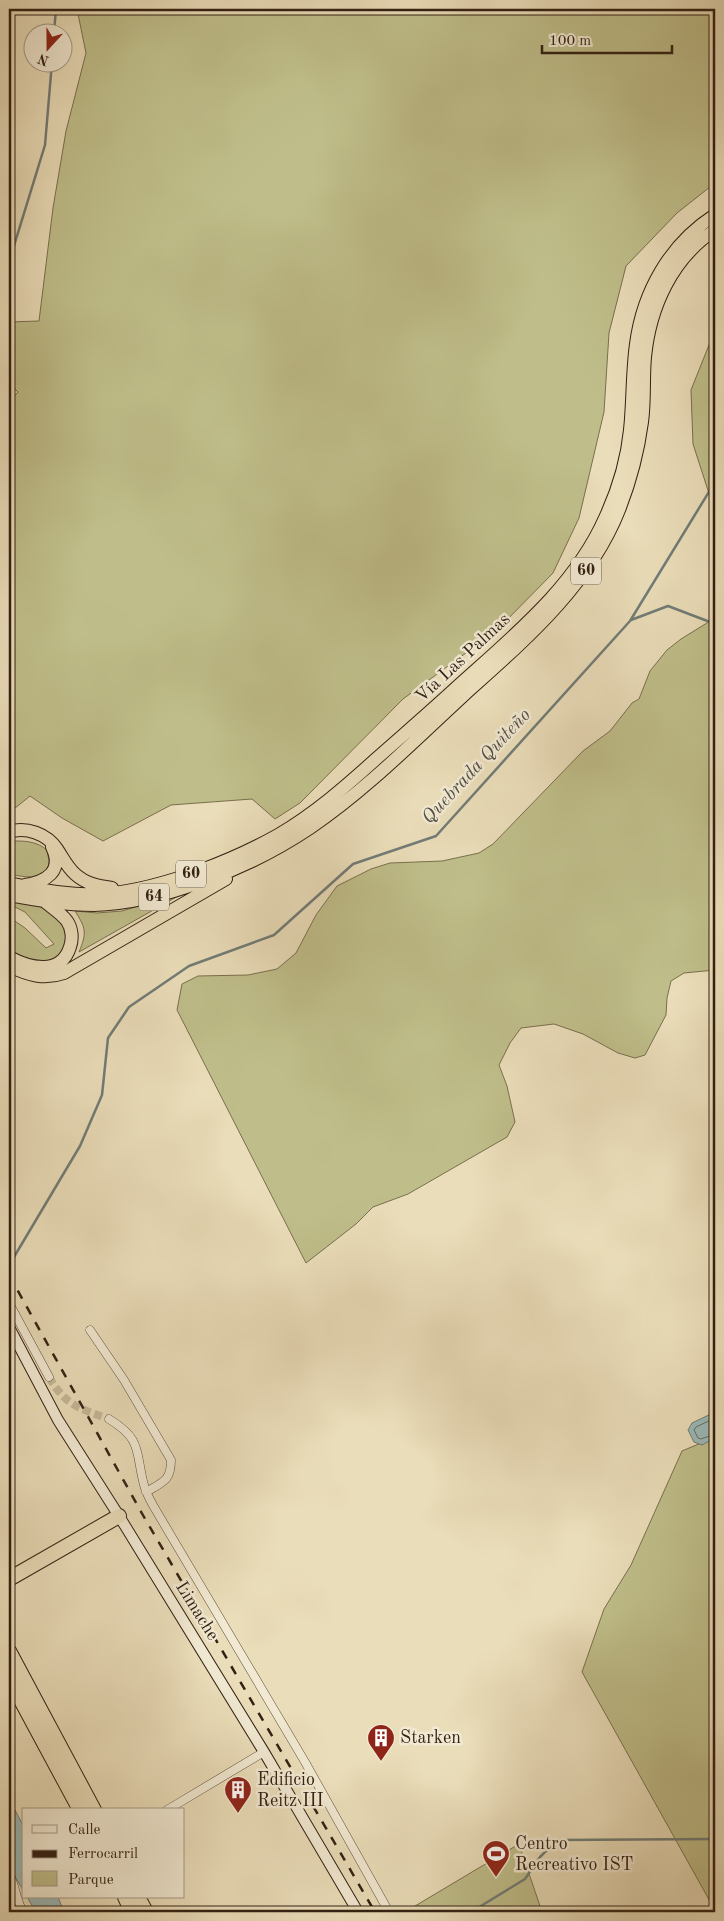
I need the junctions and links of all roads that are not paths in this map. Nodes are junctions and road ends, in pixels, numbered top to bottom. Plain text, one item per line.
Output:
1 (715, 215) edge
2 (715, 230) edge
3 (9, 832) edge
4 (47, 839) junction
5 (258, 858) junction
6 (15, 885) edge
7 (139, 889) junction
8 (9, 895) edge
9 (44, 901) junction
10 (9, 957) edge
11 (9, 966) edge
12 (9, 1303) edge
13 (9, 1327) edge
14 (90, 1330) dead end
15 (49, 1377) tunnel mouth
16 (109, 1419) tunnel mouth
17 (146, 1492) junction
18 (120, 1516) junction
19 (9, 1579) edge
20 (9, 1651) edge
21 (9, 1678) edge
22 (264, 1752) junction
23 (79, 1808) edge
24 (93, 1808) edge
25 (170, 1808) edge
26 (9, 1874) edge
27 (127, 1898) edge
28 (140, 1905) edge
29 (23, 1912) edge
30 (358, 1912) edge
31 (389, 1912) edge

1 - 7 highway, Vía Las Palmas / 60
2 - 5 highway, Vía Las Palmas / 60
3 - 4 highway
4 - 6 highway
4 - 7 highway
5 - 9 highway, Vía Las Palmas / 64
5 - 11 highway
6 - 7 highway, Vía Las Palmas / 64
8 - 9 highway, Vía Las Palmas / 64
9 - 10 highway
12 - 15 street
13 - 18 main road, Limache
14 - 17 street
16 - 17 street, Limache
17 - 31 street, Limache
18 - 19 highway
18 - 22 main road, Limache
20 - 24 highway
21 - 23 highway
22 - 25 street
22 - 30 main road, Limache
26 - 29 street
27 - 28 highway

